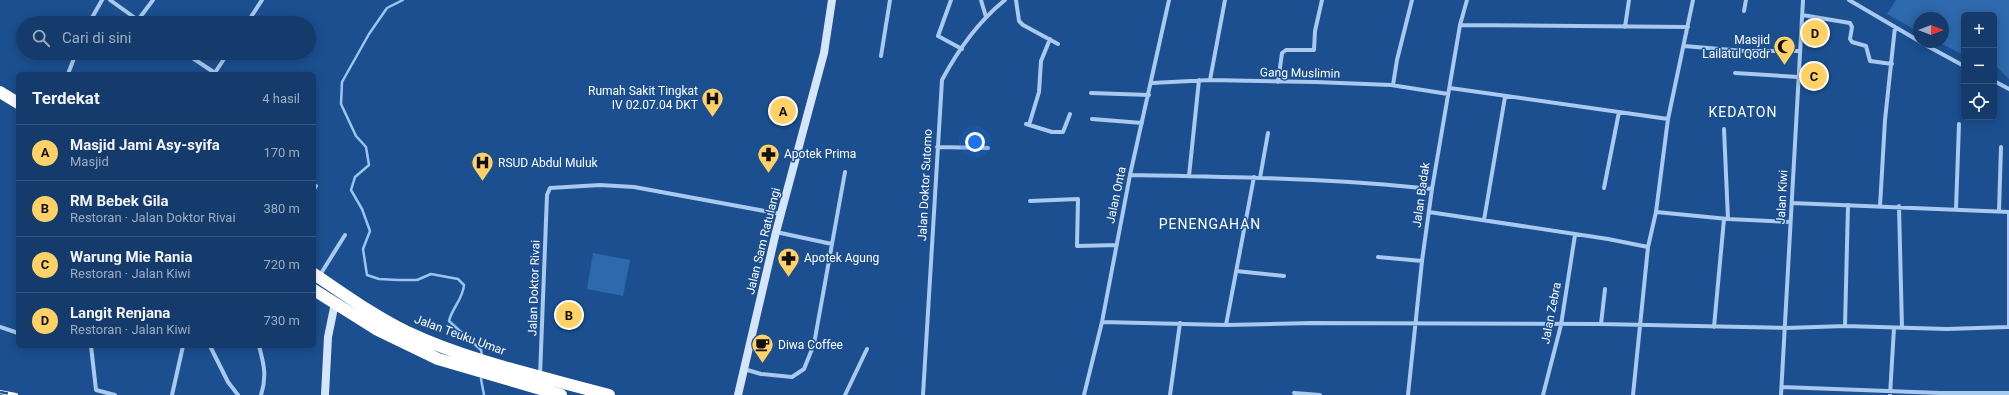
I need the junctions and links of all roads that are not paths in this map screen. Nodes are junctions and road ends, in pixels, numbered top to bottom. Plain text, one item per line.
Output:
1 (102, 0) edge
2 (110, 0) edge
3 (153, 0) edge
4 (262, 0) edge
5 (832, 0) edge
6 (890, 0) edge
7 (951, 0) edge
8 (981, 0) edge
9 (1005, 0) edge
10 (1016, 0) edge
11 (1169, 0) edge
12 (1225, 0) edge
13 (1322, 0) edge
14 (1412, 0) edge
15 (1467, 0) edge
16 (1629, 0) edge
17 (1693, 0) edge
18 (1746, 0) edge
19 (1803, 0) edge
20 (1849, 0) edge
21 (1744, 11) dead end
22 (1802, 15) junction
23 (93, 16) edge
24 (132, 16) edge
25 (141, 16) edge
26 (252, 16) edge
27 (986, 17) junction
28 (1460, 25) junction
29 (1625, 27) junction
30 (1688, 27) junction
31 (1895, 27) junction
32 (1913, 38) edge
33 (1050, 39) junction
34 (1058, 44) dead end
35 (1684, 46) junction
36 (1930, 48) edge
37 (962, 49) junction
38 (1800, 51) junction
39 (881, 56) dead end
40 (73, 60) edge
41 (195, 60) edge
42 (223, 60) edge
43 (1892, 64) junction
44 (1961, 64) edge
45 (69, 72) edge
46 (211, 72) edge
47 (215, 72) edge
48 (1735, 73) dead end
49 (1798, 77) junction
50 (1199, 80) junction
51 (1210, 80) junction
52 (1278, 82) junction
53 (1152, 83) junction
54 (1997, 83) edge
55 (0, 84) edge
56 (1394, 85) junction
57 (1450, 88) junction
58 (2009, 89) edge
59 (0, 92) edge
60 (16, 93) edge
61 (1091, 93) dead end
62 (1448, 94) junction
63 (1149, 95) junction
64 (1505, 97) junction
65 (16, 102) edge
66 (1618, 112) junction
67 (1070, 114) dead end
68 (1092, 119) dead end
69 (1668, 119) junction
70 (1142, 123) junction
71 (1959, 124) dead end
72 (1724, 129) dead end
73 (1268, 133) dead end
74 (2001, 146) dead end
75 (937, 147) junction
76 (988, 148) dead end
77 (845, 172) dead end
78 (1130, 175) junction
79 (1189, 176) junction
80 (1254, 177) junction
81 (1260, 178) junction
82 (1604, 188) dead end
83 (1432, 189) junction
84 (1030, 201) dead end
85 (1792, 203) junction
86 (1848, 205) junction
87 (1880, 206) junction
88 (1899, 206) junction
89 (1956, 209) junction
90 (1999, 211) junction
91 (1429, 212) junction
92 (1656, 212) junction
93 (2009, 212) edge
94 (781, 214) junction
95 (1726, 219) junction
96 (1484, 220) junction
97 (1790, 222) junction
98 (776, 232) junction
99 (345, 235) dead end
100 (1575, 235) junction
101 (832, 244) junction
102 (1116, 245) junction
103 (1648, 247) junction
104 (1378, 257) dead end
105 (1422, 261) junction
106 (1236, 271) junction
107 (316, 276) edge
108 (1284, 276) dead end
109 (1605, 289) dead end
110 (316, 291) edge
111 (335, 303) junction
112 (1102, 322) junction
113 (1180, 323) junction
114 (1416, 323) junction
115 (1602, 324) junction
116 (1561, 325) junction
117 (1226, 326) junction
118 (1641, 326) junction
119 (1845, 326) junction
120 (0, 327) edge
121 (1714, 327) junction
122 (2008, 327) edge
123 (1786, 328) junction
124 (1894, 328) junction
125 (1902, 328) junction
126 (16, 332) edge
127 (91, 348) edge
128 (183, 348) edge
129 (211, 348) edge
130 (260, 348) edge
131 (867, 349) dead end
132 (744, 369) junction
133 (540, 376) junction
134 (1782, 387) junction
135 (1891, 390) junction
136 (535, 392) edge
137 (1294, 393) dead end
138 (2009, 393) edge
139 (1971, 394) edge
140 (115, 395) edge
141 (172, 395) edge
142 (238, 395) edge
143 (261, 395) edge
144 (324, 395) edge
145 (561, 395) edge
146 (609, 395) edge
147 (738, 395) edge
148 (845, 395) edge
149 (923, 395) edge
150 (1084, 395) edge
151 (1170, 395) edge
152 (1320, 395) edge
153 (1408, 395) edge
154 (1543, 395) edge
155 (1633, 395) edge
156 (1781, 395) edge
157 (1890, 395) edge

1 - 23 street
2 - 24 street
3 - 25 street
4 - 26 street
5 - 94 street, Jalan Sam Ratulangi
6 - 39 street
7 - 37 street
8 - 27 street
9 - 27 street, Jalan Doktor Sutomo
10 - 33 street
11 - 53 street, Jalan Onta
12 - 51 street
13 - 52 street
14 - 56 street
15 - 28 street, Jalan Badak
16 - 29 street
17 - 30 street
18 - 21 street
19 - 22 street, Jalan Kiwi
20 - 31 street
22 - 38 street, Jalan Kiwi
22 - 43 street
27 - 37 street, Jalan Doktor Sutomo
28 - 29 street
28 - 57 street, Jalan Badak
29 - 30 street
30 - 35 street
31 - 32 street
31 - 43 street
33 - 34 street
33 - 67 street
35 - 38 street
35 - 69 street
36 - 44 street
37 - 75 street, Jalan Doktor Sutomo
38 - 49 street, Jalan Kiwi
40 - 45 street
41 - 46 street
42 - 47 street
43 - 87 street
48 - 49 street
49 - 85 street, Jalan Kiwi
50 - 51 street, Gang Muslimin
50 - 53 street, Gang Muslimin
50 - 79 street
51 - 52 street, Gang Muslimin
52 - 56 street, Gang Muslimin
53 - 63 street, Jalan Onta
54 - 58 street
55 - 60 highway
56 - 62 street, Gang Muslimin
57 - 62 street, Jalan Badak
57 - 64 street
59 - 65 highway
61 - 63 street
62 - 83 street, Jalan Badak
63 - 70 street, Jalan Onta
64 - 66 street
64 - 96 street
66 - 69 street
66 - 82 street
68 - 70 street
69 - 92 street
70 - 78 street, Jalan Onta
71 - 89 street
72 - 95 street
73 - 81 street
74 - 90 street
75 - 76 street
75 - 149 street, Jalan Doktor Sutomo
77 - 101 street
78 - 79 street
78 - 102 street, Jalan Onta
79 - 80 street
80 - 81 street
80 - 106 street
81 - 83 street
83 - 91 street, Jalan Badak
84 - 102 street
85 - 86 street
85 - 97 street, Jalan Kiwi
86 - 87 street
86 - 119 street
87 - 88 street
88 - 89 street
88 - 125 street
89 - 90 street
90 - 93 street
91 - 96 street
91 - 105 street, Jalan Badak
92 - 95 street
92 - 103 street
93 - 122 street
94 - 98 street, Jalan Sam Ratulangi
94 - 133 street, Jalan Doktor Rivai
95 - 97 street
95 - 121 street
96 - 100 street
97 - 123 street, Jalan Kiwi
98 - 101 street
98 - 132 street, Jalan Sam Ratulangi
99 - 107 street
100 - 103 street
100 - 116 street, Jalan Zebra
101 - 132 street
102 - 112 street, Jalan Onta
103 - 118 street
104 - 105 street
105 - 114 street, Jalan Badak
106 - 108 street
106 - 117 street
107 - 133 highway, Jalan Teuku Umar
109 - 115 street
110 - 111 highway
111 - 136 highway
111 - 144 street
112 - 113 street
112 - 150 street, Jalan Onta
113 - 117 street
113 - 151 street
114 - 116 street
114 - 117 street
114 - 153 street, Jalan Badak
115 - 116 street
115 - 118 street
116 - 154 street, Jalan Zebra
118 - 121 street
118 - 155 street
119 - 123 street
119 - 124 street
120 - 126 street
121 - 123 street
122 - 125 street
123 - 134 street, Jalan Kiwi
124 - 125 street
124 - 135 street
127 - 140 street
128 - 141 street
129 - 142 street
130 - 143 street
131 - 148 street
132 - 147 street, Jalan Sam Ratulangi
133 - 136 street, Jalan Doktor Rivai
133 - 146 highway, Jalan Teuku Umar
134 - 135 street
134 - 156 street, Jalan Kiwi
135 - 139 street
135 - 157 street
136 - 145 highway
137 - 152 street
138 - 139 street

